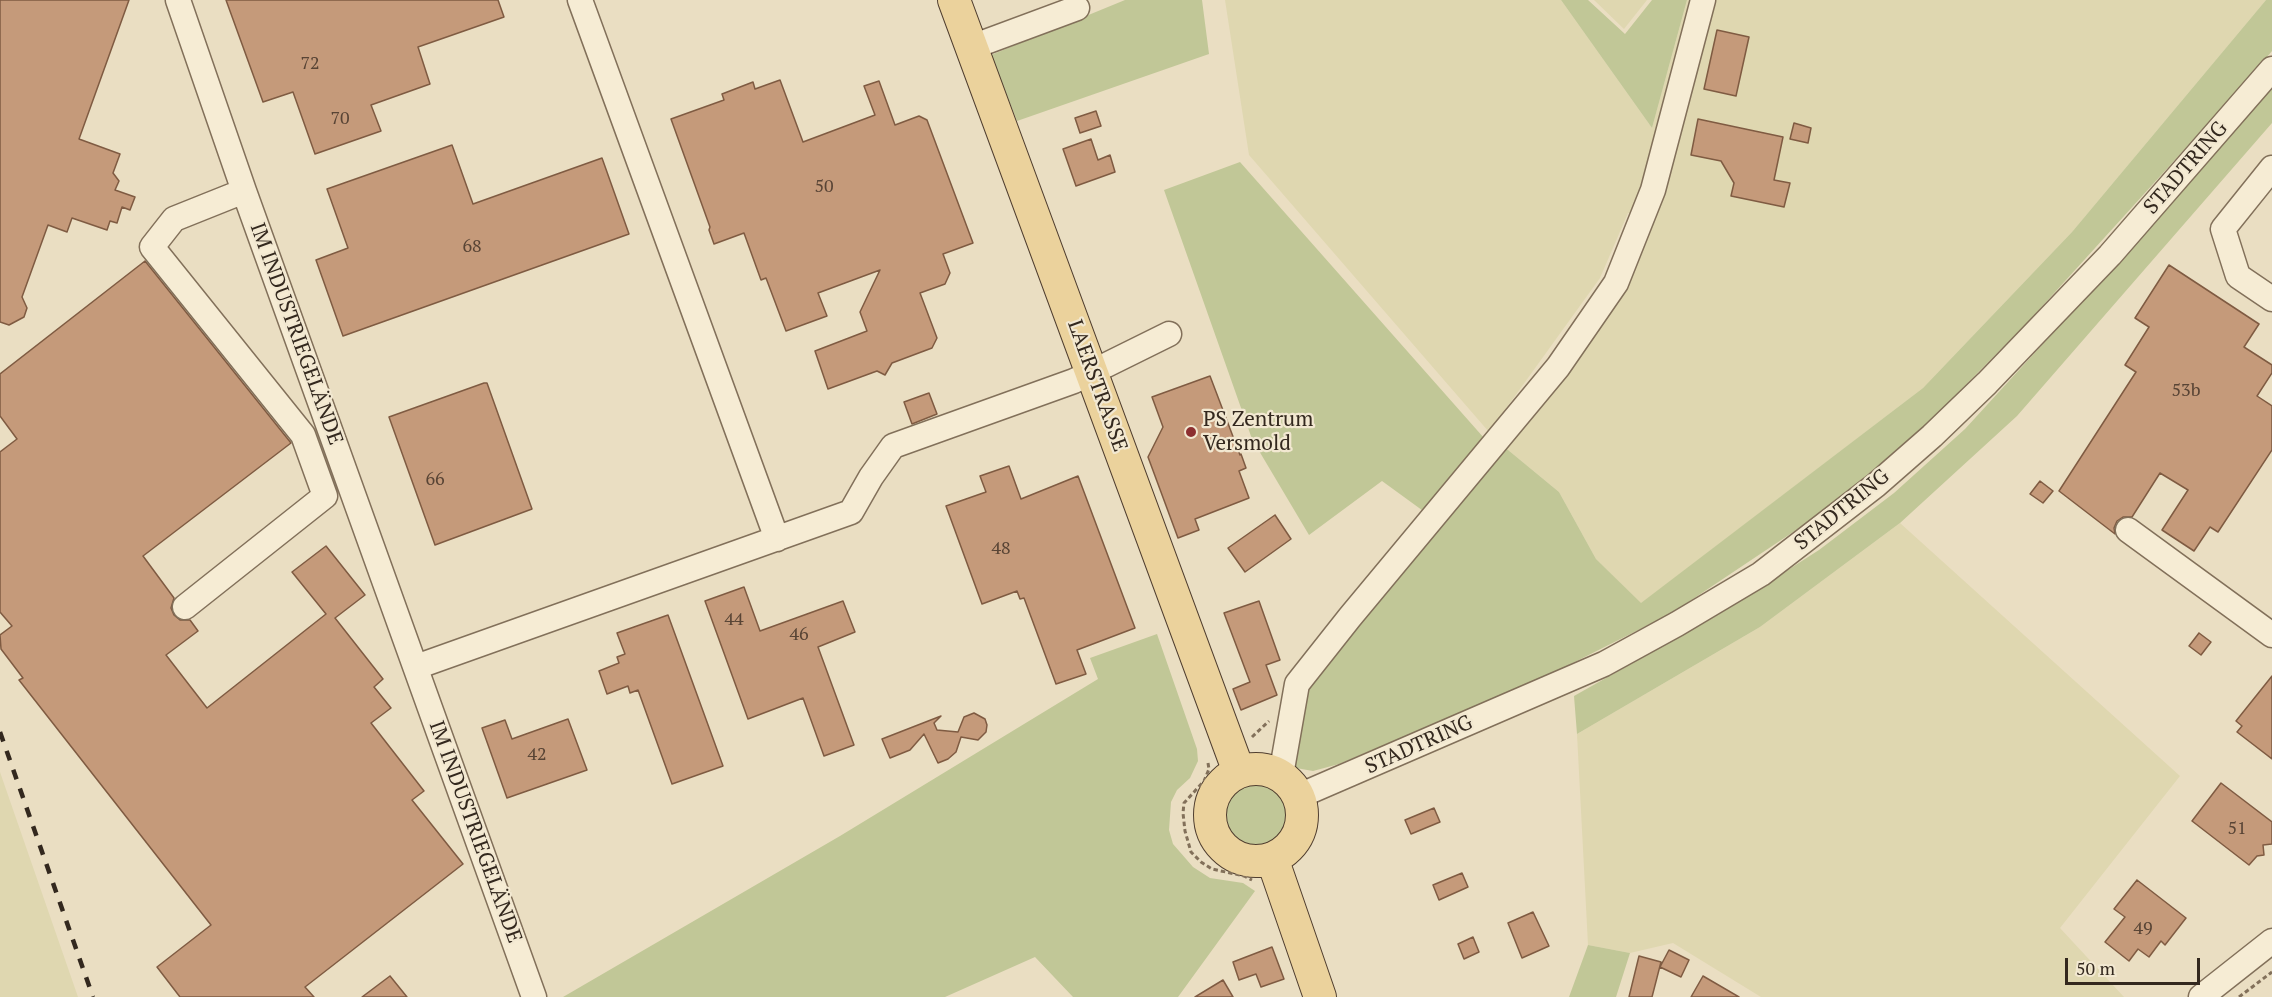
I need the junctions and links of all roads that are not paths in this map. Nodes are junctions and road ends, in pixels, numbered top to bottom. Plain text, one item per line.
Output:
1 (178, 0) edge
2 (580, 0) edge
3 (954, 0) edge
4 (1703, 0) edge
5 (1077, 8) dead end
6 (972, 47) junction
7 (2272, 69) edge
8 (2272, 168) edge
9 (244, 191) junction
10 (2272, 299) edge
11 (1169, 334) dead end
12 (1093, 373) junction
13 (2128, 530) dead end
14 (777, 539) junction
15 (184, 607) dead end
16 (2272, 635) edge
17 (416, 667) junction
18 (1234, 759) junction
19 (1290, 786) junction
20 (1272, 858) junction
21 (2272, 942) edge
22 (534, 997) edge
23 (1320, 997) edge
24 (2201, 997) edge

1 - 9 street, IM INDUSTRIEGELÄNDE
2 - 14 street
3 - 6 main road, LAERSTRASSE
4 - 19 street
5 - 6 street
6 - 12 main road, LAERSTRASSE
7 - 19 street, STADTRING
8 - 10 street
9 - 15 street
9 - 17 street, IM INDUSTRIEGELÄNDE
11 - 12 street
12 - 14 street
12 - 18 main road, LAERSTRASSE
13 - 16 street
14 - 17 street
17 - 22 street, IM INDUSTRIEGELÄNDE
18 - 19 main road
18 - 20 main road
19 - 20 main road
20 - 23 main road
21 - 24 street

